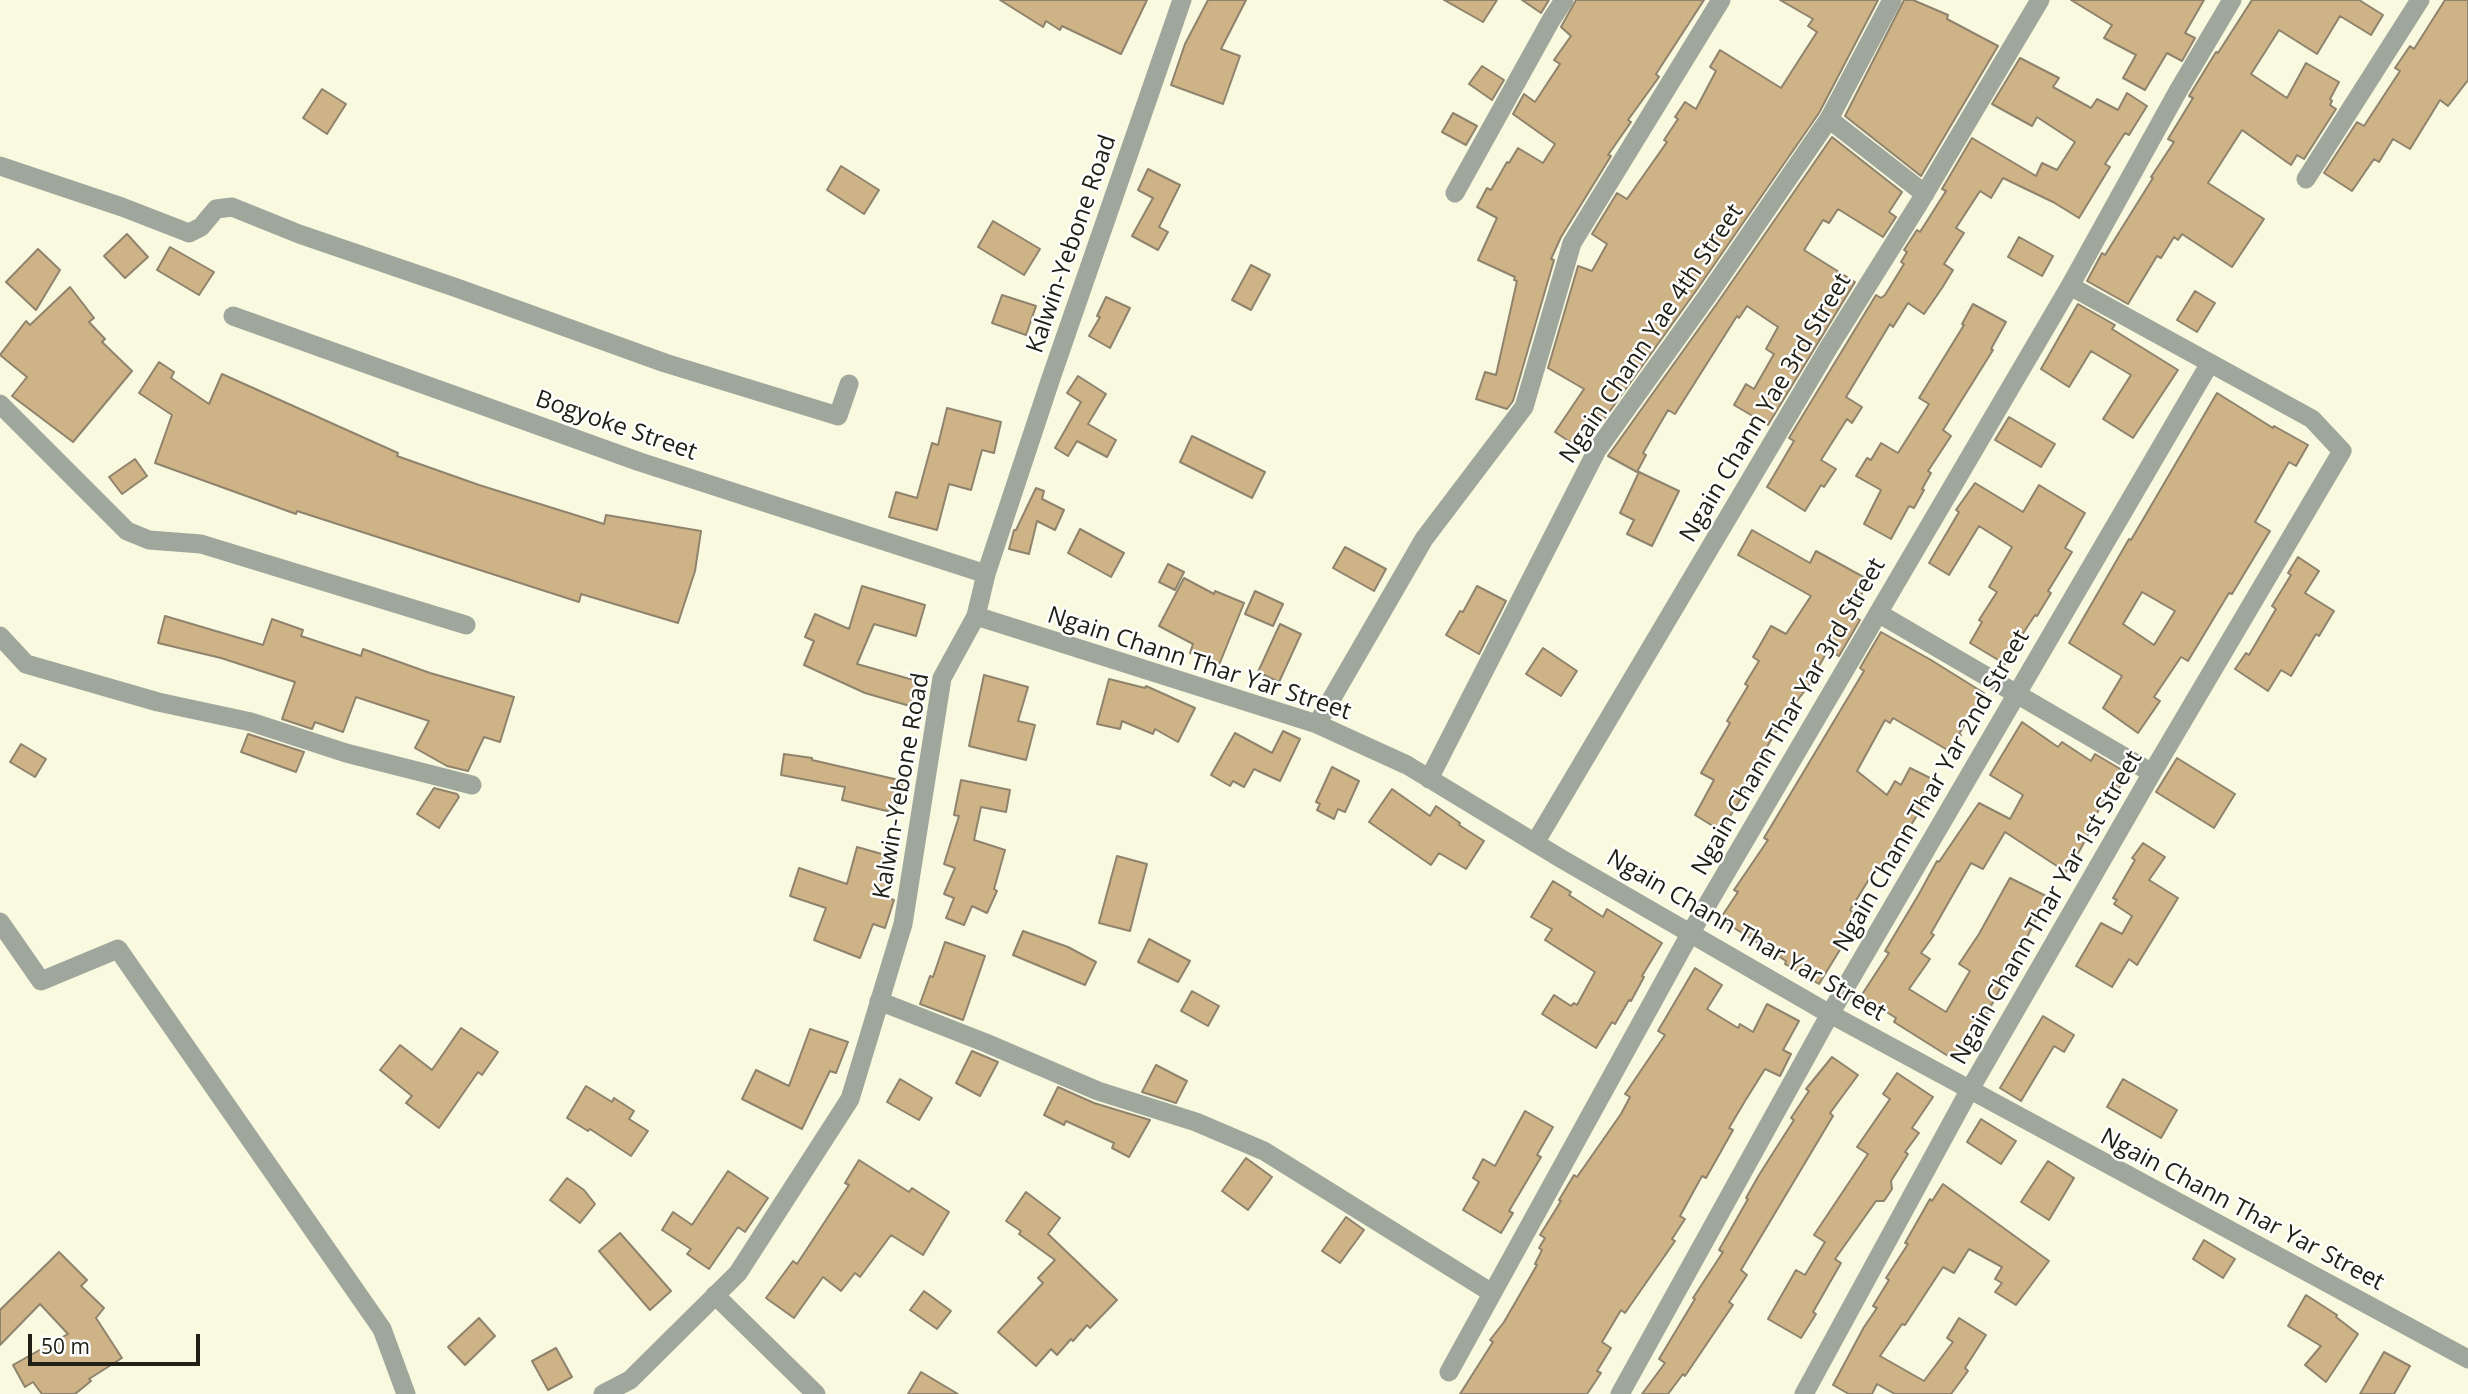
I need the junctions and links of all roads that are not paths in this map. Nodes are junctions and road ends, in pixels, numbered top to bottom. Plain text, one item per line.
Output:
1 (1182, 0) edge
2 (1564, 0) edge
3 (1721, 0) edge
4 (1892, 0) edge
5 (2040, 0) edge
6 (2232, 0) edge
7 (2420, 0) edge
8 (1829, 119) junction
9 (0, 166) edge
10 (2306, 179) dead end
11 (1454, 193) dead end
12 (1924, 194) junction
13 (2070, 286) junction
14 (233, 316) dead end
15 (2210, 363) junction
16 (849, 384) dead end
17 (0, 404) edge
18 (986, 574) junction
19 (1878, 613) junction
20 (976, 616) junction
21 (466, 625) dead end
22 (0, 636) edge
23 (2018, 694) junction
24 (1317, 724) junction
25 (2152, 773) junction
26 (1429, 779) junction
27 (472, 785) dead end
28 (1535, 843) junction
29 (0, 922) edge
30 (1690, 934) junction
31 (879, 1001) junction
32 (1830, 1014) junction
33 (1969, 1091) junction
34 (1492, 1293) junction
35 (715, 1296) junction
36 (2468, 1359) edge
37 (1449, 1372) dead end
38 (406, 1394) edge
39 (603, 1394) edge
40 (816, 1394) edge
41 (1620, 1394) edge
42 (1804, 1394) edge

1 - 18 street, Kalwin-Yebone Road
2 - 11 street
3 - 24 street
4 - 8 street, Ngain Chann Yae 4th Street
5 - 12 street, Ngain Chann Yae 3rd Street
6 - 13 street, Ngain Chann Thar Yar 3rd Street
7 - 10 street
8 - 12 street
8 - 26 street, Ngain Chann Yae 4th Street
9 - 16 street
12 - 28 street, Ngain Chann Yae 3rd Street
13 - 15 street
13 - 19 street, Ngain Chann Thar Yar 3rd Street
14 - 18 street, Bogyoke Street
15 - 23 street, Ngain Chann Thar Yar 2nd Street
15 - 25 street, Ngain Chann Thar Yar 1st Street
17 - 21 street
18 - 20 street, Kalwin-Yebone Road
19 - 23 street
19 - 30 street, Ngain Chann Thar Yar 3rd Street
20 - 24 street, Ngain Chann Thar Yar Street
20 - 31 street, Kalwin-Yebone Road
22 - 27 street
23 - 25 street
23 - 32 street, Ngain Chann Thar Yar 2nd Street
24 - 26 street, Ngain Chann Thar Yar Street
25 - 33 street, Ngain Chann Thar Yar 1st Street
26 - 28 street, Ngain Chann Thar Yar Street
28 - 30 street, Ngain Chann Thar Yar Street
29 - 38 street
30 - 32 street, Ngain Chann Thar Yar Street
30 - 34 street, Ngain Chann Thar Yar 3rd Street
31 - 34 street
31 - 35 street, Kalwin-Yebone Road
32 - 33 street, Ngain Chann Thar Yar Street
32 - 41 street, Ngain Chann Thar Yar 2nd Street
33 - 36 street, Ngain Chann Thar Yar Street
33 - 42 street, Ngain Chann Thar Yar 1st Street
34 - 37 street, Ngain Chann Thar Yar 3rd Street
35 - 39 street, Kalwin-Yebone Road
35 - 40 street

